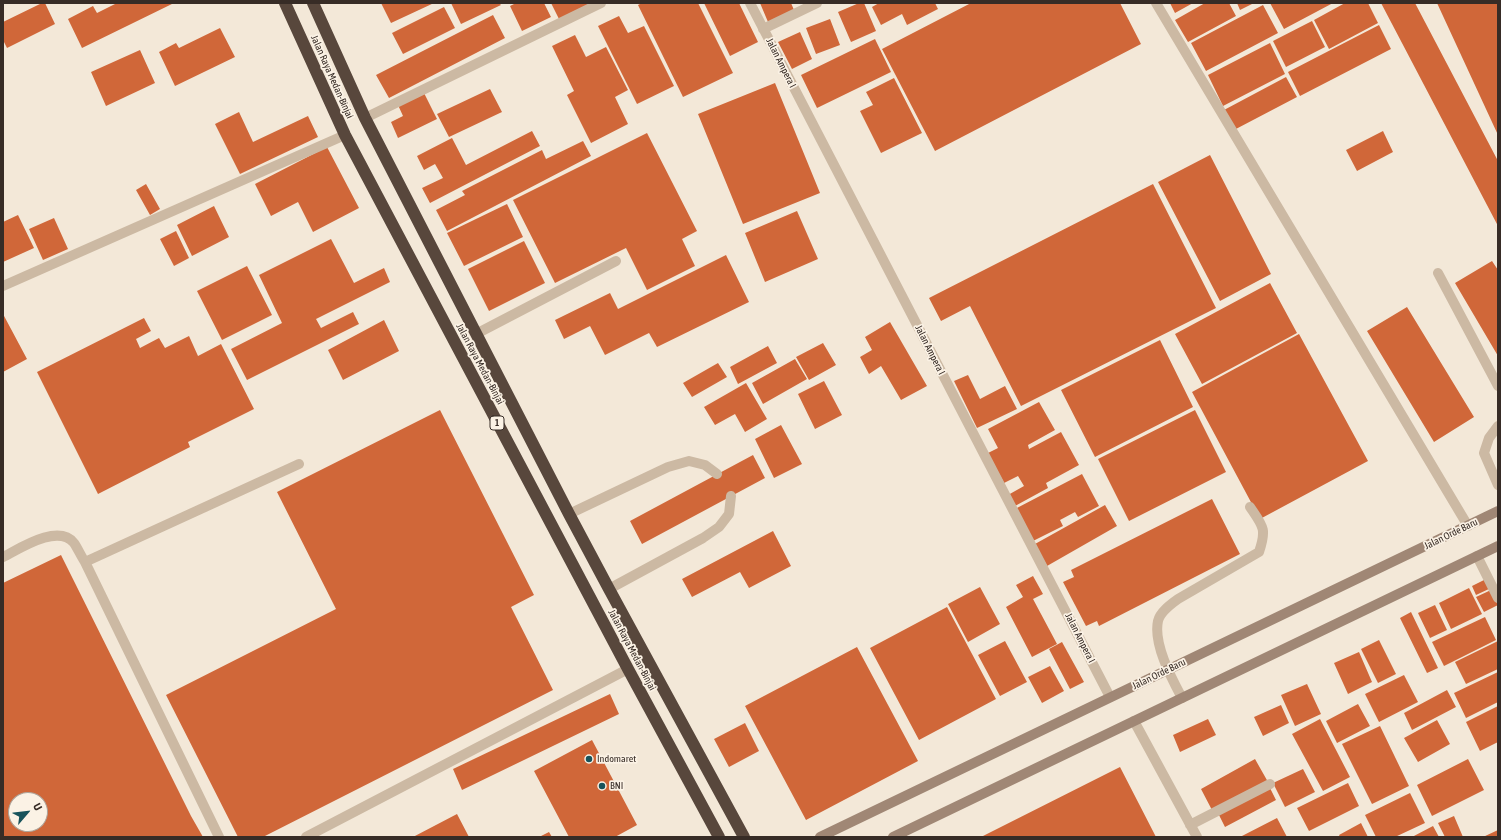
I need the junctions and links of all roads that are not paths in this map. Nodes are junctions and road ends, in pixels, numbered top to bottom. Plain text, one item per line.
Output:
1 (285, 3) edge
2 (313, 3) edge
3 (601, 3) edge
4 (750, 3) edge
5 (817, 3) edge
6 (1156, 3) edge
7 (763, 29) junction
8 (365, 118) junction
9 (345, 135) junction
10 (616, 261) dead end
11 (1438, 273) dead end
12 (3, 286) edge
13 (476, 334) junction
14 (1498, 386) edge
15 (1498, 426) edge
16 (299, 464) dead end
17 (717, 474) dead end
18 (1498, 485) edge
19 (731, 496) dead end
20 (1250, 507) dead end
21 (1498, 511) edge
22 (569, 514) junction
23 (1468, 526) junction
24 (1498, 546) edge
25 (1477, 556) junction
26 (3, 557) edge
27 (84, 562) junction
28 (609, 589) junction
29 (1498, 598) edge
30 (628, 669) junction
31 (1167, 670) junction
32 (1110, 697) junction
33 (1182, 698) junction
34 (1134, 721) junction
35 (1270, 784) dead end
36 (1190, 825) junction
37 (219, 837) edge
38 (306, 837) edge
39 (719, 837) edge
40 (744, 837) edge
41 (820, 837) edge
42 (893, 837) edge
43 (1197, 837) edge

1 - 9 highway, Jalan Raya Medan-Binjai / 1
2 - 8 highway, Jalan Raya Medan-Binjai / 1
3 - 8 street
4 - 7 street, Jalan Ampera I
5 - 7 street
6 - 23 street
7 - 32 street, Jalan Ampera I
8 - 13 highway, Jalan Raya Medan-Binjai / 1
9 - 12 street
9 - 30 highway, Jalan Raya Medan-Binjai / 1
10 - 13 street
11 - 14 street
13 - 22 highway, Jalan Raya Medan-Binjai / 1
15 - 18 street
16 - 27 street
17 - 22 street
19 - 28 street
20 - 31 street
21 - 23 main road, Jalan Orde Baru
22 - 28 highway, Jalan Raya Medan-Binjai / 1
23 - 31 main road, Jalan Orde Baru
24 - 25 main road
25 - 29 street
25 - 33 main road
26 - 27 street
27 - 37 street
28 - 40 highway, Jalan Raya Medan-Binjai / 1
30 - 38 street
30 - 39 highway, Jalan Raya Medan-Binjai / 1
31 - 32 main road, Jalan Orde Baru
31 - 33 street
32 - 41 main road, Jalan Orde Baru
33 - 34 main road
34 - 36 street
34 - 42 main road
35 - 36 street
36 - 43 street

